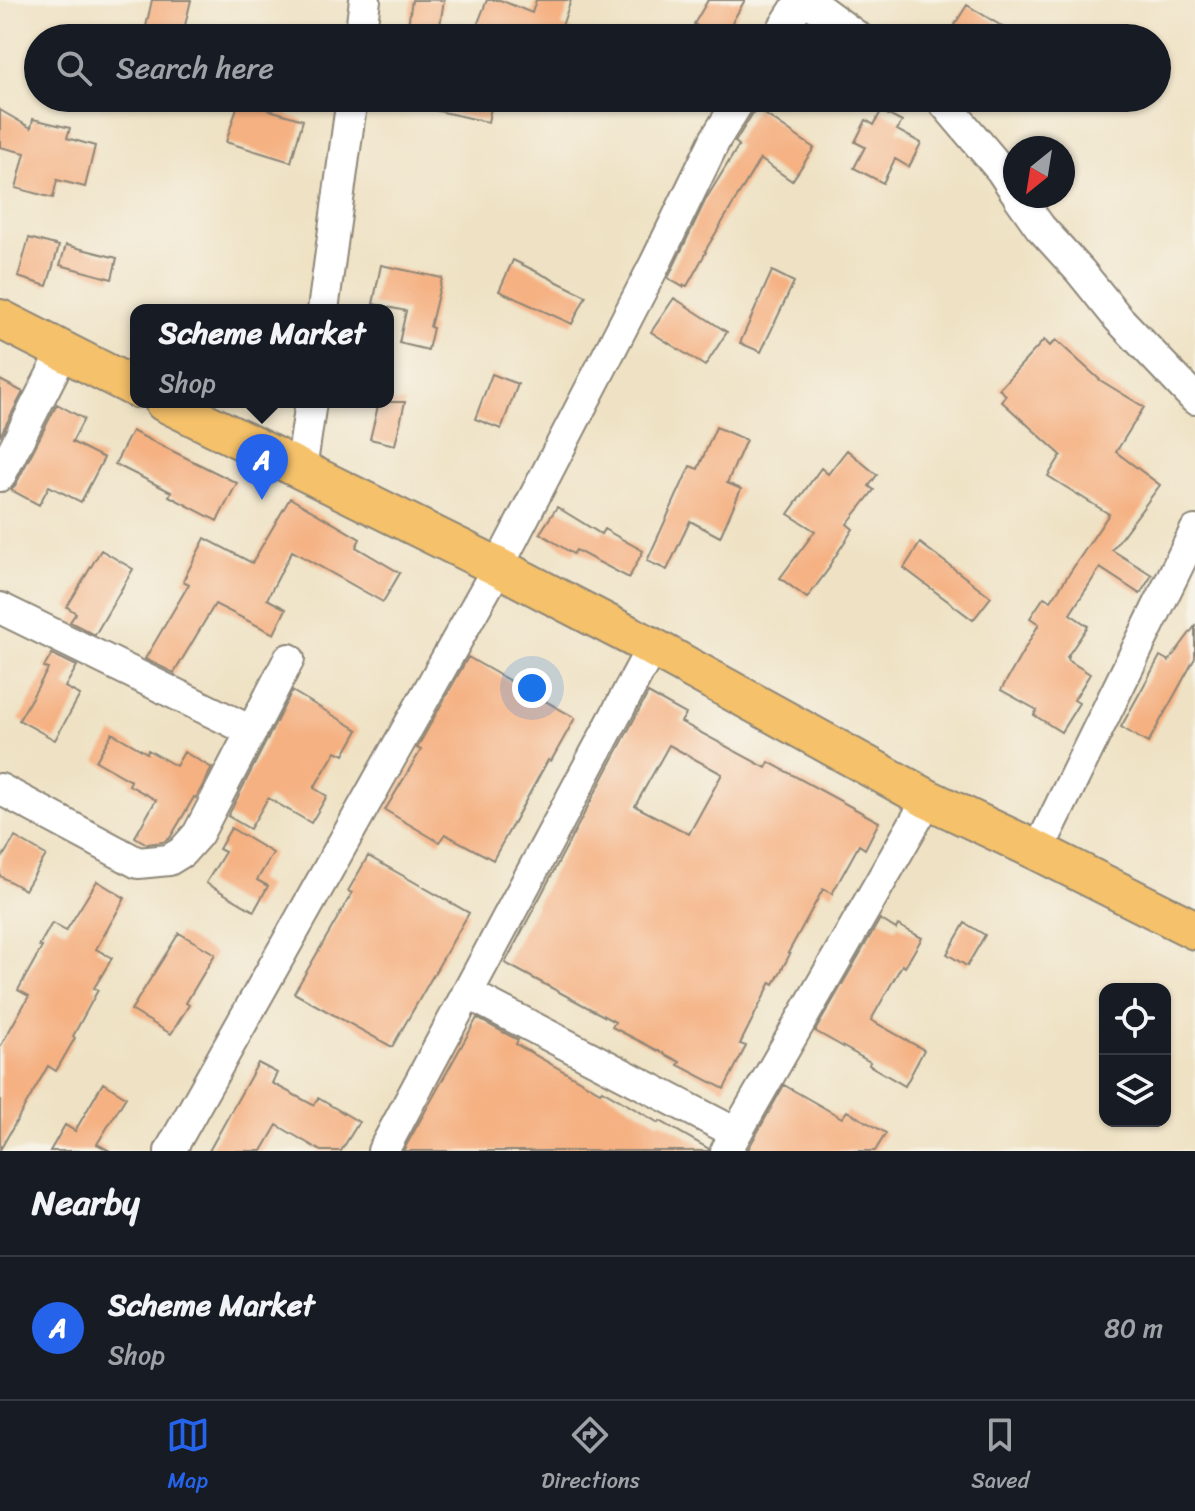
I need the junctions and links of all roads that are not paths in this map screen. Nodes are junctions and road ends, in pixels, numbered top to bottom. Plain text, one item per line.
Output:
1 (365, 0) edge
2 (804, 0) edge
3 (362, 24) edge
4 (787, 24) edge
5 (839, 24) edge
6 (350, 112) edge
7 (732, 112) edge
8 (952, 112) edge
9 (1003, 173) edge
10 (1027, 208) edge
11 (324, 304) edge
12 (0, 319) edge
13 (63, 352) junction
14 (130, 385) edge
15 (1195, 399) edge
16 (176, 408) edge
17 (310, 408) edge
18 (301, 470) junction
19 (0, 476) edge
20 (1195, 531) edge
21 (498, 567) junction
22 (0, 608) edge
23 (652, 647) junction
24 (289, 659) dead end
25 (251, 731) junction
26 (0, 789) edge
27 (928, 799) junction
28 (1038, 851) junction
29 (1195, 930) edge
30 (467, 993) junction
31 (731, 1142) edge
32 (170, 1151) edge
33 (383, 1151) edge

1 - 3 street
2 - 4 street
2 - 5 street
6 - 11 street
7 - 21 street
8 - 9 street
10 - 15 street
12 - 13 main road
13 - 14 main road
13 - 19 street
16 - 18 main road
17 - 18 street
18 - 21 main road
20 - 28 street
21 - 23 main road
21 - 32 street
22 - 25 street
23 - 27 main road
23 - 30 street
24 - 25 street
25 - 26 street
27 - 28 main road
27 - 31 street
28 - 29 main road
30 - 31 street
30 - 33 street

